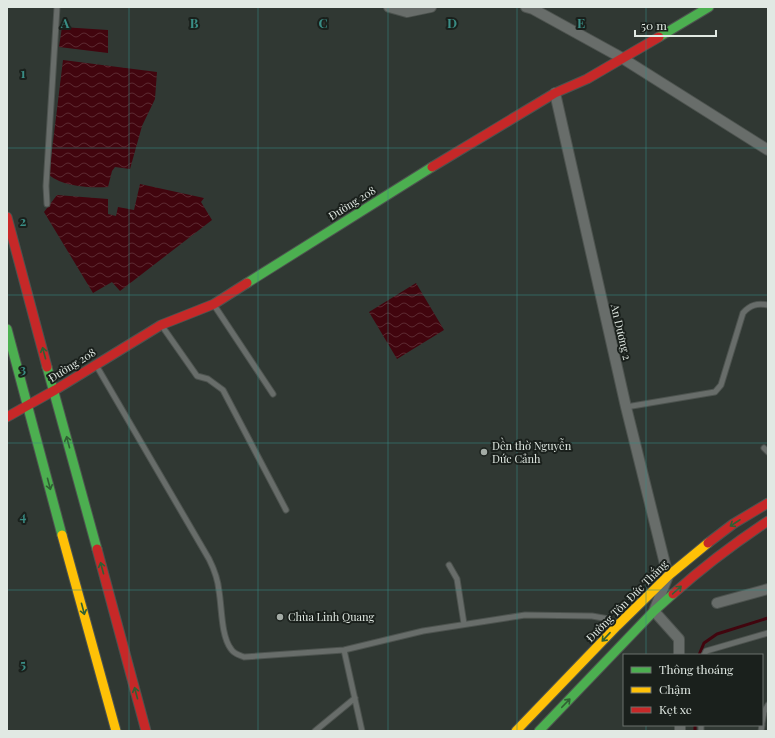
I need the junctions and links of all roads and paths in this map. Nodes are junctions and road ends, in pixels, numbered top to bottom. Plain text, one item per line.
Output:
1 (57, 7) edge
2 (389, 7) edge
3 (431, 7) edge
4 (526, 7) edge
5 (709, 7) edge
6 (622, 58) junction
7 (555, 93) junction
8 (768, 150) edge
9 (47, 204) dead end
10 (7, 217) edge
11 (214, 304) junction
12 (768, 305) edge
13 (161, 325) junction
14 (7, 329) edge
15 (96, 364) junction
16 (55, 390) junction
17 (273, 394) dead end
18 (27, 406) junction
19 (626, 407) junction
20 (7, 417) edge
21 (768, 503) edge
22 (286, 510) dead end
23 (768, 521) edge
24 (449, 565) dead end
25 (668, 576) junction
26 (768, 589) edge
27 (717, 602) dead end
28 (654, 611) junction
29 (464, 624) junction
30 (617, 626) junction
31 (768, 633) edge
32 (344, 650) junction
33 (679, 654) edge
34 (704, 654) edge
35 (355, 698) junction
36 (768, 705) edge
37 (763, 718) edge
38 (144, 728) edge
39 (116, 731) edge
40 (315, 731) edge
41 (362, 731) edge
42 (516, 731) edge
43 (539, 731) edge

1 - 9 lane
2 - 3 street
4 - 6 street
5 - 6 main road, Đường 208
6 - 7 main road, Đường 208
6 - 8 street
7 - 11 main road, Đường 208
7 - 19 street, An Dương 2
16 -> 10 main road
11 - 13 main road, Đường 208
11 - 17 lane
12 - 19 lane
13 - 15 main road, Đường 208
13 - 22 lane
14 - 18 main road
15 - 16 main road, Đường 208
15 - 32 lane
16 - 18 main road, Đường 208
38 -> 16 main road
18 - 20 main road, Đường 208
18 -> 39 main road
19 - 25 street, An Dương 2
21 -> 25 main road, Đường Tôn Đức Thắng
28 -> 23 main road
24 - 29 lane
25 - 28 street
25 - 30 main road, Đường Tôn Đức Thắng
26 - 27 street
28 - 33 street
43 -> 28 main road
29 - 30 lane
29 - 32 lane
30 -> 42 main road, Đường Tôn Đức Thắng
31 - 34 lane
32 - 35 lane
35 - 40 lane
35 - 41 lane
36 - 37 lane

